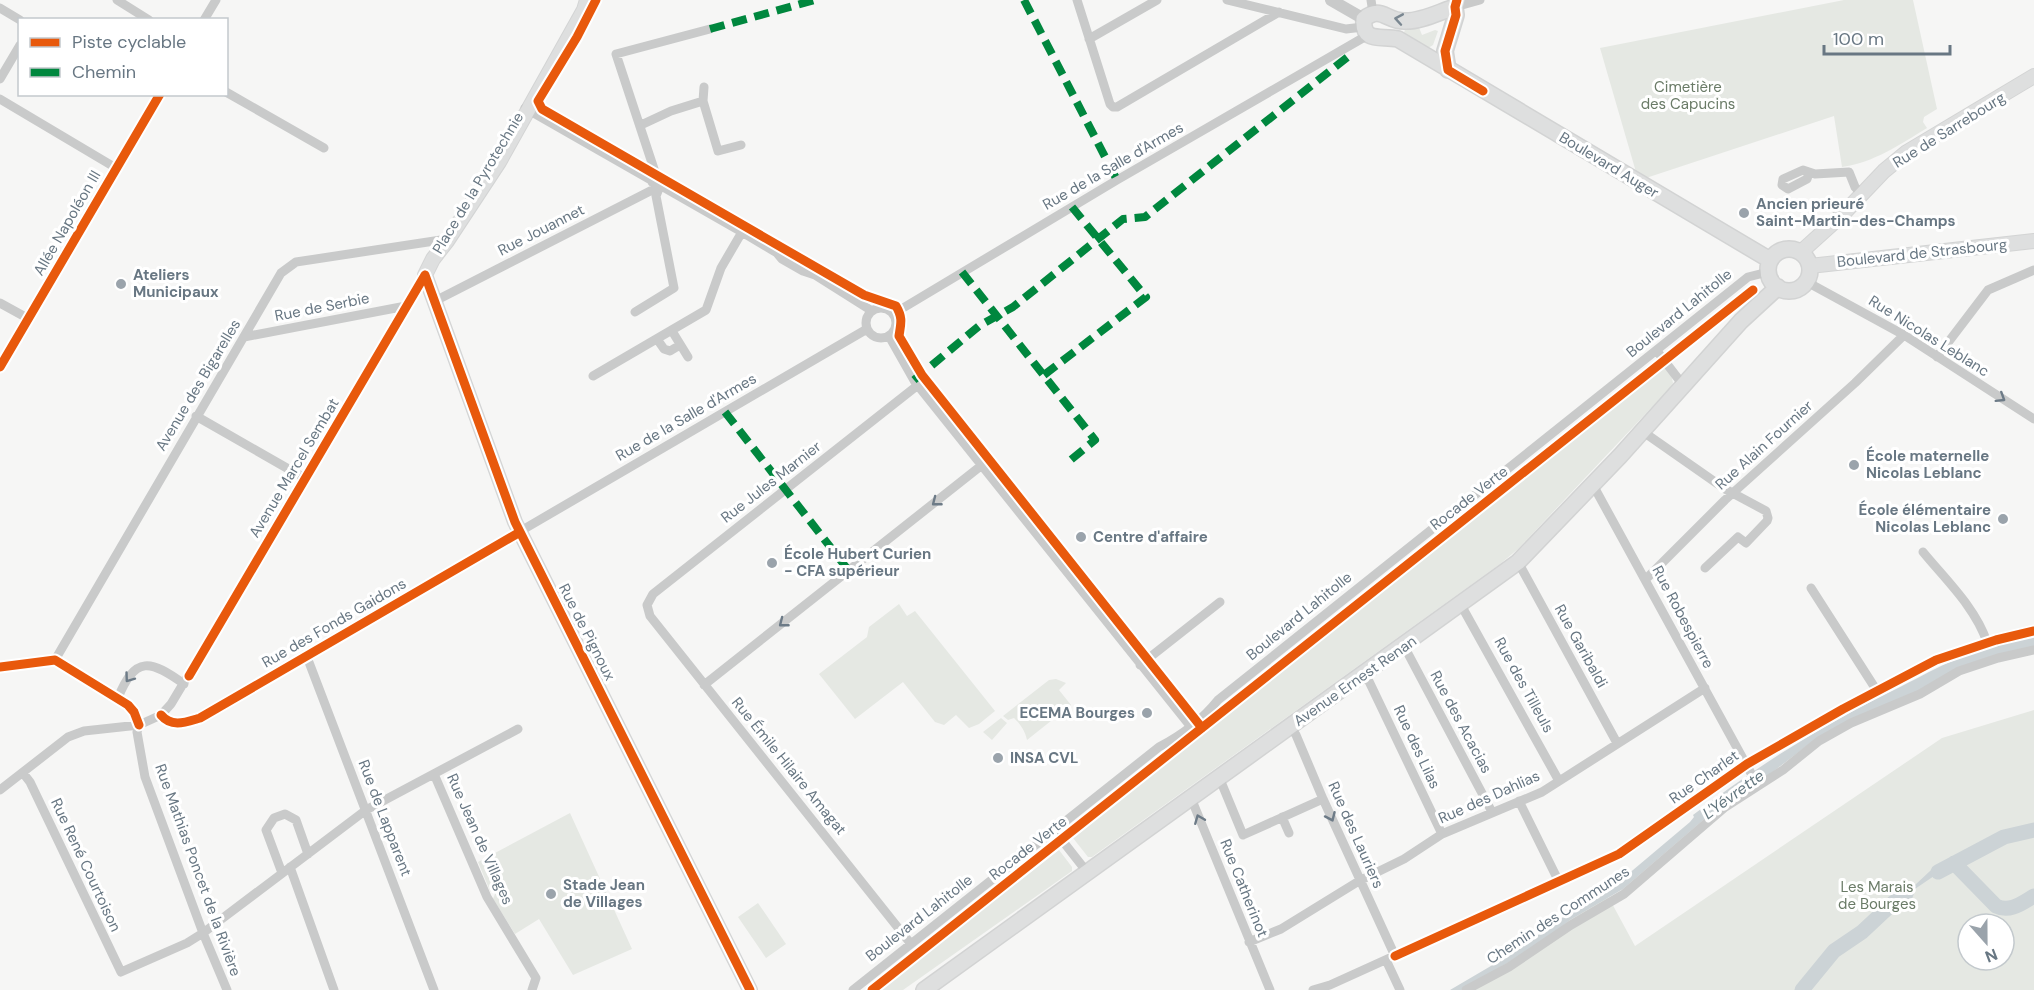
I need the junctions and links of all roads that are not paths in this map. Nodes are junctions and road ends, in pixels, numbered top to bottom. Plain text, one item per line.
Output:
1 (117, 0) edge
2 (216, 0) edge
3 (585, 0) edge
4 (1077, 0) edge
5 (1157, 0) edge
6 (1227, 0) edge
7 (1331, 0) edge
8 (1480, 0) edge
9 (1456, 4) edge
10 (0, 8) edge
11 (1279, 12) junction
12 (1436, 13) junction
13 (1367, 16) edge
14 (146, 18) edge
15 (205, 18) edge
16 (18, 19) edge
17 (710, 29) dead end
18 (1449, 38) junction
19 (1089, 39) junction
20 (18, 48) edge
21 (1421, 54) junction
22 (1448, 70) junction
23 (2034, 76) edge
24 (0, 79) edge
25 (704, 87) dead end
26 (228, 93) edge
27 (158, 98) edge
28 (0, 99) edge
29 (704, 100) junction
30 (525, 108) junction
31 (641, 124) junction
32 (741, 145) dead end
33 (324, 148) dead end
34 (117, 168) junction
35 (1809, 172) dead end
36 (656, 184) junction
37 (1862, 195) junction
38 (742, 232) junction
39 (2034, 240) edge
40 (444, 241) junction
41 (1806, 258) junction
42 (2034, 270) edge
43 (425, 275) junction
44 (1772, 275) junction
45 (1807, 282) junction
46 (435, 301) junction
47 (0, 303) edge
48 (406, 306) junction
49 (872, 311) junction
50 (635, 312) dead end
51 (893, 314) junction
52 (29, 319) junction
53 (867, 329) junction
54 (672, 331) junction
55 (1904, 334) junction
56 (889, 336) junction
57 (244, 337) junction
58 (657, 339) junction
59 (680, 345) junction
60 (1657, 351) junction
61 (688, 357) dead end
62 (1937, 357) junction
63 (0, 367) edge
64 (593, 376) dead end
65 (918, 385) junction
66 (1683, 385) junction
67 (196, 416) junction
68 (2034, 419) edge
69 (1642, 431) junction
70 (982, 465) junction
71 (306, 479) junction
72 (1593, 485) junction
73 (1734, 493) junction
74 (520, 532) junction
75 (1923, 552) dead end
76 (1518, 562) junction
77 (1705, 568) dead end
78 (1646, 579) junction
79 (1811, 588) dead end
80 (1220, 602) dead end
81 (647, 604) joint
82 (1461, 605) junction
83 (2034, 631) edge
84 (1987, 642) junction
85 (1404, 646) junction
86 (2034, 650) edge
87 (307, 657) junction
88 (55, 660) junction
89 (1140, 665) junction
90 (0, 667) edge
91 (1365, 673) junction
92 (186, 680) junction
93 (705, 685) junction
94 (1705, 688) junction
95 (1877, 691) junction
96 (117, 698) junction
97 (1844, 710) junction
98 (161, 715) junction
99 (1850, 723) junction
100 (139, 725) junction
101 (1290, 726) junction
102 (1191, 727) junction
103 (518, 729) dead end
104 (1617, 743) junction
105 (1749, 768) junction
106 (23, 773) junction
107 (434, 774) junction
108 (1219, 777) junction
109 (1559, 781) junction
110 (1757, 784) junction
111 (0, 790) edge
112 (1191, 798) junction
113 (1323, 799) junction
114 (1519, 801) junction
115 (366, 810) junction
116 (1492, 812) junction
117 (1282, 817) junction
118 (1054, 830) junction
119 (1289, 833) dead end
120 (1442, 834) junction
121 (308, 854) junction
122 (286, 870) junction
123 (1087, 872) junction
124 (1359, 881) junction
125 (1559, 882) junction
126 (203, 933) junction
127 (1249, 942) junction
128 (911, 944) junction
129 (1390, 958) junction
130 (227, 990) edge
131 (334, 990) edge
132 (434, 990) edge
133 (532, 990) edge
134 (750, 990) edge
135 (853, 990) edge
136 (924, 990) edge
137 (1270, 990) edge
138 (1313, 990) edge
139 (1400, 990) edge
140 (1466, 990) edge

1 - 14 street
2 - 15 street
3 - 30 main road, Place de la Pyrotechnie
4 - 19 street
5 - 19 street
6 - 11 street
7 - 13 street
8 - 9 street
9 - 12 main road
9 - 18 main road
10 - 16 street
11 - 13 street
11 - 19 street
12 -> 13 main road
12 - 18 main road
13 - 21 main road, Boulevard Auger
13 - 51 street, Rue de la Salle d'Armes
17 - 31 street
18 - 21 main road
18 - 22 main road
20 - 24 street
21 - 22 main road, Boulevard Auger
22 - 44 main road, Boulevard Auger
23 - 37 main road, Rue de Sarrebourg
25 - 29 street
26 - 33 street
27 - 34 street, Allée Napoléon III
28 - 34 street
29 - 31 street
29 - 32 street
30 - 36 street
30 - 40 main road, Place de la Pyrotechnie
31 - 36 street
34 - 52 street, Allée Napoléon III
35 - 37 street
36 - 38 street
36 - 46 street, Rue Jouannet
36 - 50 street
37 - 41 main road, Rue de Sarrebourg
38 - 49 street
38 - 54 street
39 - 41 main road, Boulevard de Strasbourg
40 - 43 main road, Avenue Marcel Sembat
40 - 57 street, Avenue des Bigarelles
41 - 44 main road
41 - 45 main road
42 - 62 street
43 - 46 main road, Rue de Pignoux
43 - 48 street, Avenue Marcel Sembat
44 - 45 main road
44 - 60 street, Boulevard Lahitolle
44 - 66 main road, Avenue Ernest Renan
45 - 55 street, Rue Nicolas Leblanc
46 - 74 main road, Rue de Pignoux
47 - 52 street
48 - 57 street, Rue de Serbie
48 - 71 street, Avenue Marcel Sembat
49 - 51 street
49 - 53 street
51 - 56 street
52 - 63 street, Allée Napoléon III
53 - 56 street
53 - 74 street, Rue de la Salle d'Armes
54 - 58 street
54 - 59 street
55 - 62 street, Rue Nicolas Leblanc
55 - 73 street, Rue Alain Fournier
56 - 65 street
57 - 67 street, Avenue des Bigarelles
58 - 59 street
58 - 64 street
59 - 61 street
60 - 66 street
60 - 102 street, Boulevard Lahitolle
62 -> 68 street, Rue Nicolas Leblanc
65 - 70 street
65 - 81 street, Rue Jules Marnier
66 - 69 main road, Avenue Ernest Renan
67 - 71 street
67 - 88 street, Avenue des Bigarelles
69 - 72 main road, Avenue Ernest Renan
69 - 73 street
70 - 89 street
70 -> 93 street
71 - 92 street, Avenue Marcel Sembat
72 - 76 main road, Avenue Ernest Renan
72 - 78 street, Rue Robespierre
73 - 77 street
73 - 78 street, Rue Alain Fournier
74 - 87 street, Rue des Fonds Gaidons
74 - 134 main road, Rue de Pignoux
75 - 84 street
76 - 82 main road, Avenue Ernest Renan
76 - 104 street, Rue Garibaldi
78 - 94 street, Rue Robespierre
79 - 95 street
80 - 89 street
81 - 93 street, Rue Émile Hilaire Amagat
82 - 85 main road, Avenue Ernest Renan
82 - 109 street, Rue des Tilleuls
83 - 84 street, Rue Charlet
84 - 95 street, Rue Charlet
85 - 91 main road, Avenue Ernest Renan
85 - 116 street, Rue des Acacias
86 - 99 street, Chemin des Communes
87 - 98 street, Rue des Fonds Gaidons
87 - 115 street, Rue de Lapparent
88 - 90 street
88 - 96 street
89 - 102 street
91 - 101 main road, Avenue Ernest Renan
91 - 120 street, Rue des Lilas
92 -> 96 street
92 - 98 street, Avenue Marcel Sembat
93 - 128 street, Rue Émile Hilaire Amagat
94 - 104 street, Rue des Dahlias
94 - 105 street, Rue Robespierre
95 - 97 street, Rue Charlet
96 - 100 street
97 - 99 street
97 - 105 street, Rue Charlet
98 - 100 street, Avenue Marcel Sembat
99 - 110 street, Chemin des Communes
100 - 106 street, Avenue Marcel Sembat
100 - 126 street, Rue Mathias Poncet de la Rivière
101 - 108 main road, Avenue Ernest Renan
101 - 113 street, Rue des Lauriers
102 - 118 street, Boulevard Lahitolle
103 - 107 street
104 - 109 street, Rue des Dahlias
105 - 110 street, Rue Robespierre
105 - 125 street, Rue Charlet
106 - 111 street, Avenue Marcel Sembat
106 - 126 street, Rue René Courtoison
107 - 115 street
107 - 133 street, Rue Jean de Villages
108 - 112 main road, Avenue Ernest Renan
108 - 117 street
109 - 114 street, Rue des Dahlias
110 - 140 street, Chemin des Communes
112 - 123 main road, Avenue Ernest Renan
127 -> 112 street, Rue Catherinot
113 - 117 street
113 -> 124 street, Rue des Lauriers
114 - 116 street, Rue des Dahlias
114 - 125 street
115 - 121 street
115 - 132 street, Rue de Lapparent
116 - 120 street, Rue des Dahlias
117 - 119 street
118 - 123 street
118 - 128 street, Boulevard Lahitolle
120 - 124 street, Rue des Dahlias
121 - 122 street
121 - 122 street
122 - 126 street
122 - 131 street
123 - 136 main road, Avenue Ernest Renan
124 - 127 street, Rue des Dahlias
124 - 129 street, Rue des Lauriers
125 - 129 street, Rue Charlet
126 - 130 street, Rue Mathias Poncet de la Rivière
127 - 137 street, Rue Catherinot
128 - 135 street, Boulevard Lahitolle
129 - 138 street, Rue Charlet
129 - 139 street, Rue des Lauriers

